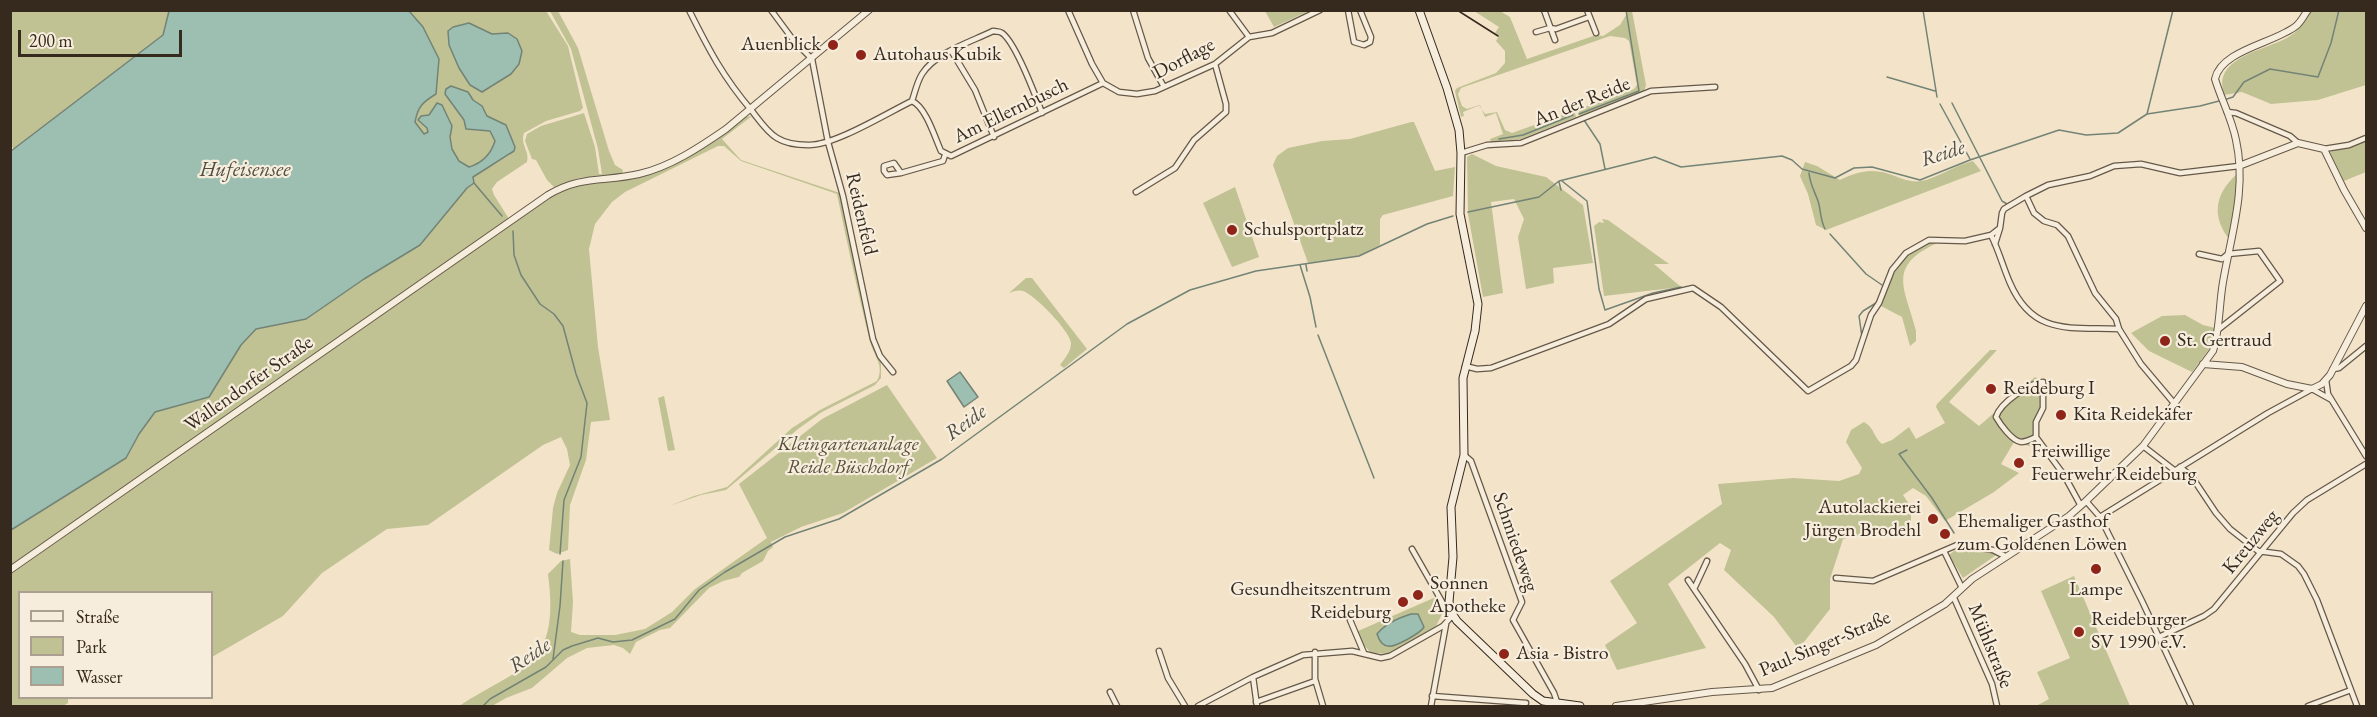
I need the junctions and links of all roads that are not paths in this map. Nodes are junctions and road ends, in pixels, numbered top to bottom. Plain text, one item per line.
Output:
1 (689, 10) edge
2 (771, 10) edge
3 (869, 10) edge
4 (1068, 10) edge
5 (1133, 10) edge
6 (1229, 10) edge
7 (1320, 10) edge
8 (1348, 10) edge
9 (1360, 10) edge
10 (1420, 10) edge
11 (1544, 10) edge
12 (1587, 10) edge
13 (2308, 10) edge
14 (1589, 17) junction
15 (1550, 28) junction
16 (1536, 32) dead end
17 (1596, 33) dead end
18 (1249, 37) junction
19 (1555, 40) dead end
20 (952, 52) junction
21 (812, 59) junction
22 (1215, 64) junction
23 (1103, 83) junction
24 (1164, 87) junction
25 (1715, 87) dead end
26 (912, 101) junction
27 (750, 109) junction
28 (2226, 112) junction
29 (1042, 113) junction
30 (994, 137) junction
31 (2367, 138) edge
32 (828, 142) junction
33 (2298, 143) junction
34 (2324, 149) junction
35 (1461, 153) junction
36 (945, 155) junction
37 (2239, 166) junction
38 (901, 173) dead end
39 (1136, 192) dead end
40 (2026, 196) junction
41 (2000, 228) junction
42 (2367, 228) edge
43 (1991, 236) junction
44 (1995, 244) junction
45 (2199, 254) dead end
46 (2228, 254) junction
47 (2367, 306) edge
48 (2119, 329) junction
49 (2219, 329) junction
50 (2367, 346) edge
51 (2203, 364) junction
52 (1465, 366) junction
53 (2333, 369) junction
54 (893, 372) dead end
55 (2326, 380) junction
56 (2312, 389) junction
57 (2330, 399) junction
58 (2173, 402) junction
59 (2036, 437) junction
60 (2143, 446) junction
61 (1464, 455) junction
62 (2367, 456) edge
63 (2367, 464) edge
64 (2180, 467) junction
65 (2174, 470) junction
66 (2084, 504) junction
67 (2100, 517) junction
68 (1412, 549) dead end
69 (1944, 551) junction
70 (2261, 552) junction
71 (2005, 556) junction
72 (1707, 561) dead end
73 (10, 570) edge
74 (1836, 578) dead end
75 (1688, 580) dead end
76 (1962, 588) junction
77 (1694, 590) junction
78 (1954, 598) junction
79 (1452, 612) junction
80 (1350, 620) dead end
81 (1446, 624) junction
82 (2159, 637) junction
83 (1159, 651) dead end
84 (1315, 652) junction
85 (1364, 653) junction
86 (1253, 677) junction
87 (1315, 681) junction
88 (1759, 690) junction
89 (2351, 690) junction
90 (1110, 692) dead end
91 (1432, 696) junction
92 (1557, 702) junction
93 (1526, 703) dead end
94 (1257, 704) edge
95 (1117, 706) edge
96 (1185, 706) edge
97 (1198, 706) edge
98 (1323, 706) edge
99 (1431, 706) edge
100 (1580, 706) edge
101 (1616, 706) edge
102 (1997, 706) edge
103 (2191, 706) edge
104 (2308, 706) edge
105 (2357, 706) edge

1 - 27 street
2 - 21 street
3 - 21 street, Wallendorfer Straße
4 - 23 street
5 - 24 street
6 - 18 street
7 - 18 street, Dorflage
8 - 9 street
10 - 35 main road
11 - 15 street
12 - 14 street
13 - 28 street, Paul-Singer-Straße
14 - 15 street
14 - 17 street
15 - 16 street
15 - 19 street
18 - 22 street, Dorflage
20 - 26 street
20 - 29 street
20 - 30 street
21 - 27 street, Wallendorfer Straße
21 - 32 street, Reidenfeld
22 - 24 street, Dorflage
22 - 39 street
23 - 24 street, Dorflage
23 - 29 street, Am Ellernbusch
25 - 35 street, An der Reide
26 - 32 street
26 - 36 street, Am Ellernbusch
27 - 32 street
27 - 73 street, Wallendorfer Straße
28 - 33 street
28 - 37 street, Paul-Singer-Straße
29 - 30 street, Am Ellernbusch
30 - 36 street, Am Ellernbusch
31 - 34 street
32 - 54 street, Reidenfeld
33 - 34 street
33 - 37 street
34 - 42 street
35 - 52 main road
36 - 38 street
37 - 40 street
37 - 46 street, Paul-Singer-Straße
40 - 41 street
40 - 48 street
41 - 43 street
41 - 44 street
43 - 44 street
43 - 52 street
44 - 48 street
45 - 46 street
46 - 49 street, Paul-Singer-Straße
46 - 49 street
47 - 53 street
48 - 58 street
49 - 51 street, Paul-Singer-Straße
50 - 53 street
51 - 56 street
51 - 58 street, Paul-Singer-Straße
52 - 61 main road
53 - 55 street
55 - 56 street
55 - 57 street
56 - 57 street
56 - 64 street
57 - 62 street
58 - 60 street, Paul-Singer-Straße
59 - 59 street
59 - 66 street
60 - 65 street
60 - 66 street, Paul-Singer-Straße
61 - 79 main road
61 - 92 street, Schmiedeweg
63 - 70 street, Kreuzweg
64 - 65 street
64 - 70 street
65 - 67 street
66 - 67 street
66 - 71 street, Paul-Singer-Straße
67 - 82 street
68 - 79 street
69 - 71 street
69 - 74 street
69 - 76 street
70 - 82 street, Kreuzweg
70 - 89 street
71 - 76 street, Paul-Singer-Straße
72 - 77 street
75 - 77 street
76 - 78 street, Paul-Singer-Straße
77 - 88 street
78 - 88 street, Paul-Singer-Straße
78 - 102 street, Mühlstraße
79 - 81 street
79 - 92 main road
80 - 85 street
81 - 85 street
81 - 91 street
82 - 103 street
83 - 96 street
84 - 85 street
84 - 86 street
84 - 87 street
86 - 94 street
86 - 97 street
87 - 94 street
87 - 98 street
88 - 101 street, Paul-Singer-Straße
89 - 104 street
89 - 105 street
90 - 95 street
91 - 93 street
91 - 99 street
92 - 100 main road

